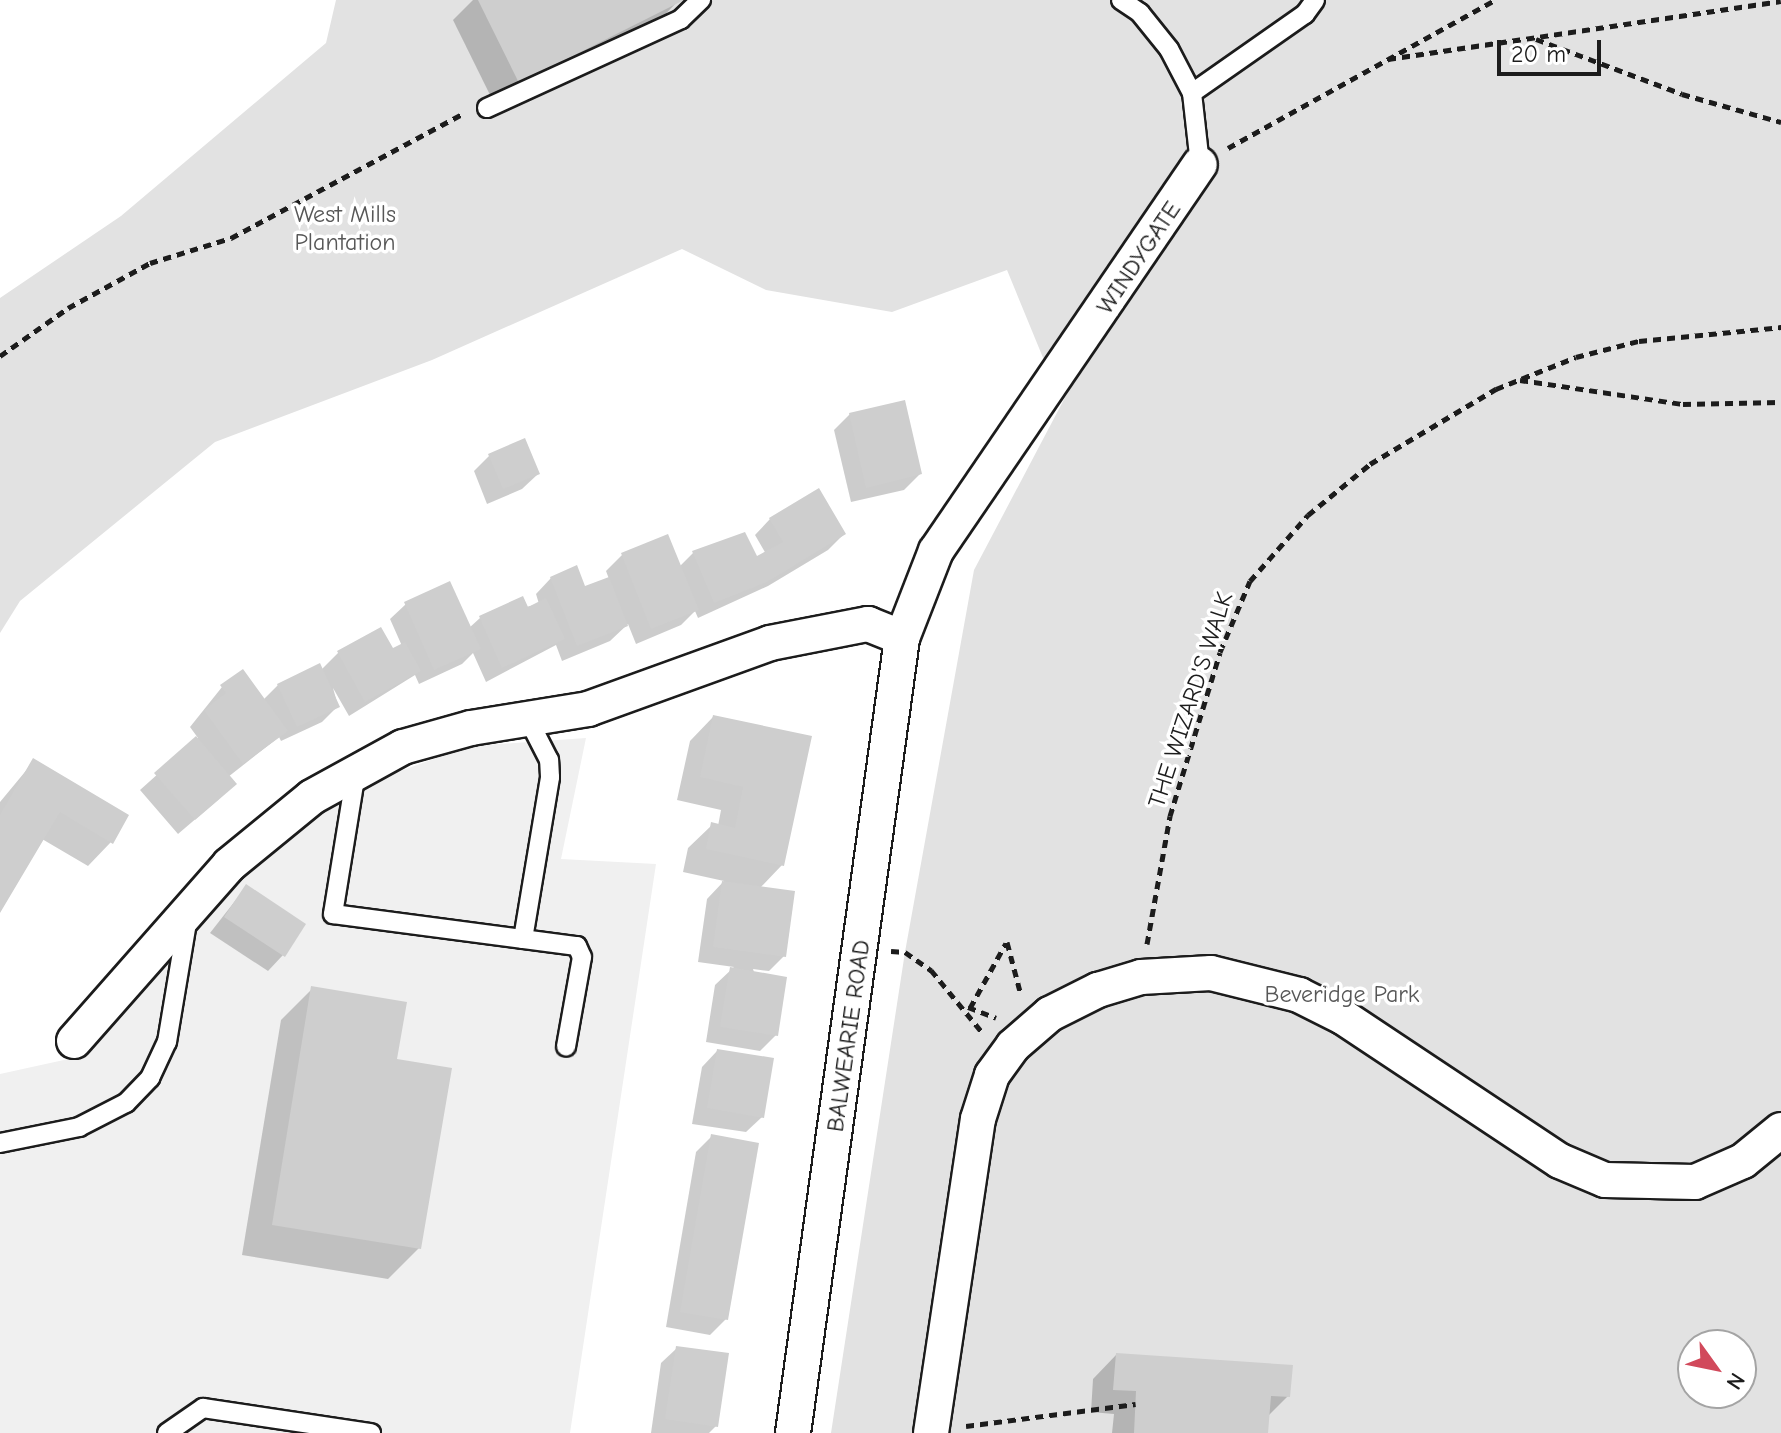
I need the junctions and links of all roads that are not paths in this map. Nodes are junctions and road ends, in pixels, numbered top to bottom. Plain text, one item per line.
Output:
1 (701, 0) edge
2 (1121, 0) edge
3 (1315, 0) edge
4 (1192, 93) junction
5 (487, 108) road end
6 (1200, 164) joint
7 (902, 638) junction
8 (528, 719) junction
9 (356, 770) junction
10 (189, 905) junction
11 (523, 939) junction
12 (74, 1041) dead end
13 (566, 1047) dead end
14 (1781, 1130) edge
15 (0, 1143) edge
16 (931, 1432) edge
17 (167, 1433) edge
18 (371, 1433) edge
19 (793, 1433) edge

1 - 5 lane
2 - 4 lane
3 - 4 lane
4 - 6 lane
6 - 7 street, WINDYGATE
7 - 8 street
7 - 19 street, BALWEARIE ROAD
8 - 9 street
8 - 11 lane
9 - 10 street
9 - 11 lane
10 - 12 street
10 - 15 lane
11 - 13 lane
14 - 16 street
17 - 18 lane

